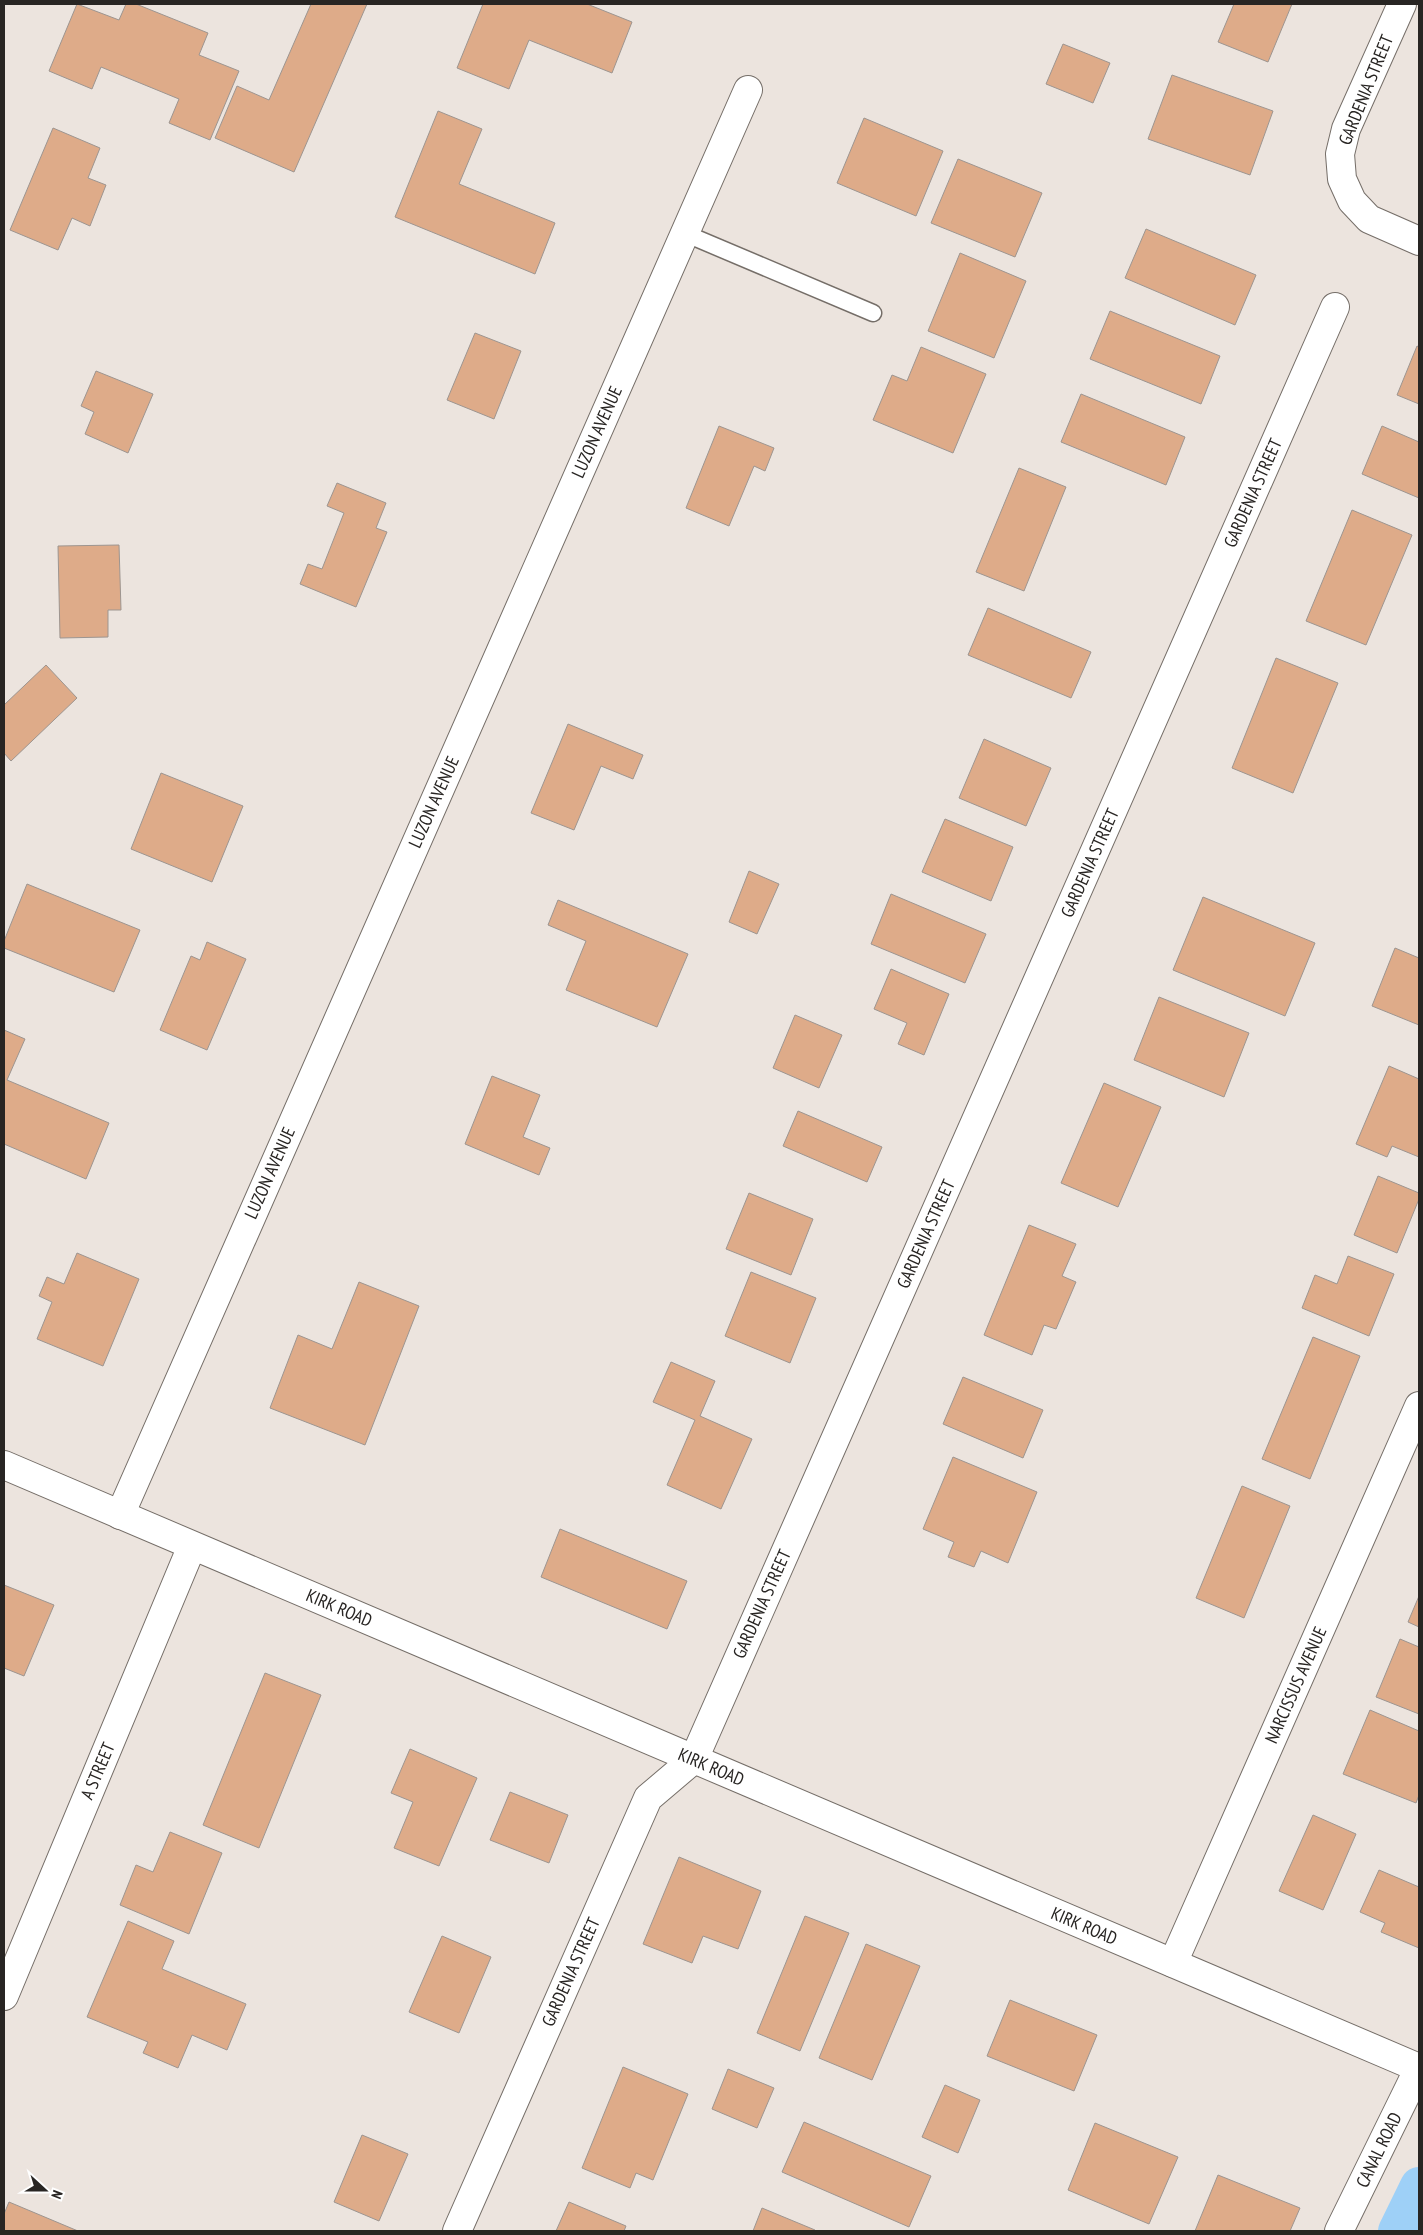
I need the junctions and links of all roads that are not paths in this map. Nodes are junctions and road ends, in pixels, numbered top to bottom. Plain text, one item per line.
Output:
1 (1402, 4) edge
2 (748, 90) dead end
3 (684, 233) junction
4 (1419, 241) edge
5 (1336, 307) dead end
6 (873, 313) dead end
7 (1419, 1406) edge
8 (4, 1466) edge
9 (120, 1515) junction
10 (192, 1546) junction
11 (694, 1760) junction
12 (1173, 1963) junction
13 (4, 1996) edge
14 (1419, 2068) edge
15 (456, 2231) edge
16 (1339, 2231) edge

1 - 4 street, GARDENIA STREET
2 - 3 street, LUZON AVENUE
3 - 6 lane
3 - 9 street, LUZON AVENUE
5 - 11 street, GARDENIA STREET
7 - 12 street, NARCISSUS AVENUE
8 - 9 street, KIRK ROAD
9 - 10 street, KIRK ROAD
10 - 11 street, KIRK ROAD
10 - 13 street, A STREET
11 - 12 street, KIRK ROAD
11 - 15 street, GARDENIA STREET
12 - 14 street, KIRK ROAD
14 - 16 street, CANAL ROAD

